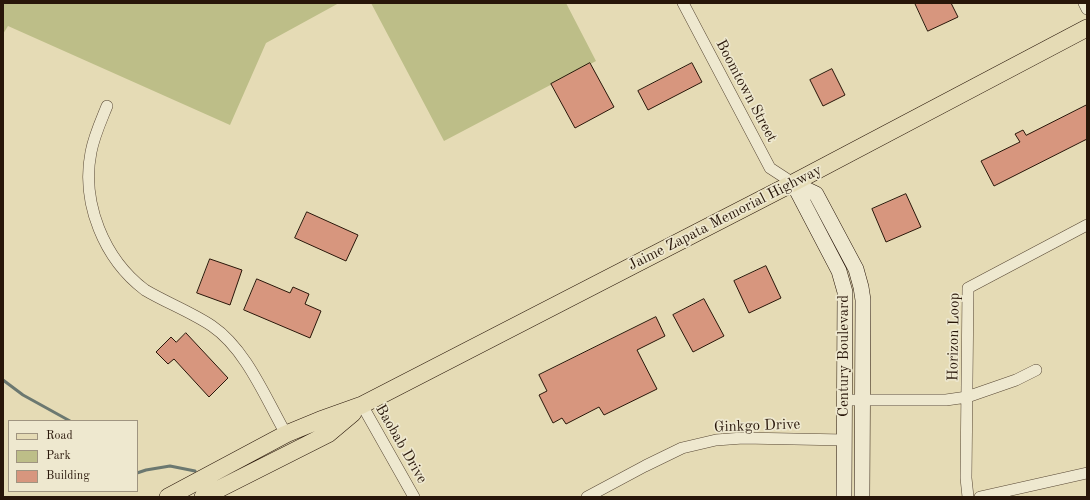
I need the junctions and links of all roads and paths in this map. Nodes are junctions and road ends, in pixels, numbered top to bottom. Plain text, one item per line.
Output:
1 (684, 3) edge
2 (1084, 3) edge
3 (1087, 9) edge
4 (1087, 28) edge
5 (107, 106) dead end
6 (793, 183) junction
7 (1087, 224) edge
8 (1036, 370) dead end
9 (967, 397) junction
10 (845, 400) junction
11 (862, 400) junction
12 (362, 405) junction
13 (286, 434) junction
14 (844, 440) junction
15 (1087, 473) edge
16 (223, 487) junction
17 (168, 497) edge
18 (204, 497) edge
19 (414, 497) edge
20 (587, 497) edge
21 (844, 497) edge
22 (862, 497) edge
23 (968, 497) edge
24 (980, 497) edge

1 - 6 street, Boomtown Street
2 - 3 street
4 - 6 main road, Jaime Zapata Memorial Highway
5 - 13 street
6 - 10 street, Century Boulevard
6 - 11 street, Century Boulevard
6 - 12 main road, Jaime Zapata Memorial Highway
7 - 9 street, Horizon Loop
8 - 9 street
9 - 11 street
9 - 23 street, Horizon Loop
10 - 11 street
10 - 14 street, Century Boulevard
11 - 22 street, Century Boulevard
12 - 13 main road, Jaime Zapata Memorial Highway
12 - 16 main road, Jaime Zapata Memorial Highway
12 - 19 street, Baobab Drive
13 - 16 main road
13 - 17 main road, Jaime Zapata Memorial Highway
14 - 20 street, Ginkgo Drive
14 - 21 street, Century Boulevard
15 - 24 street
16 - 18 main road, Jaime Zapata Memorial Highway

